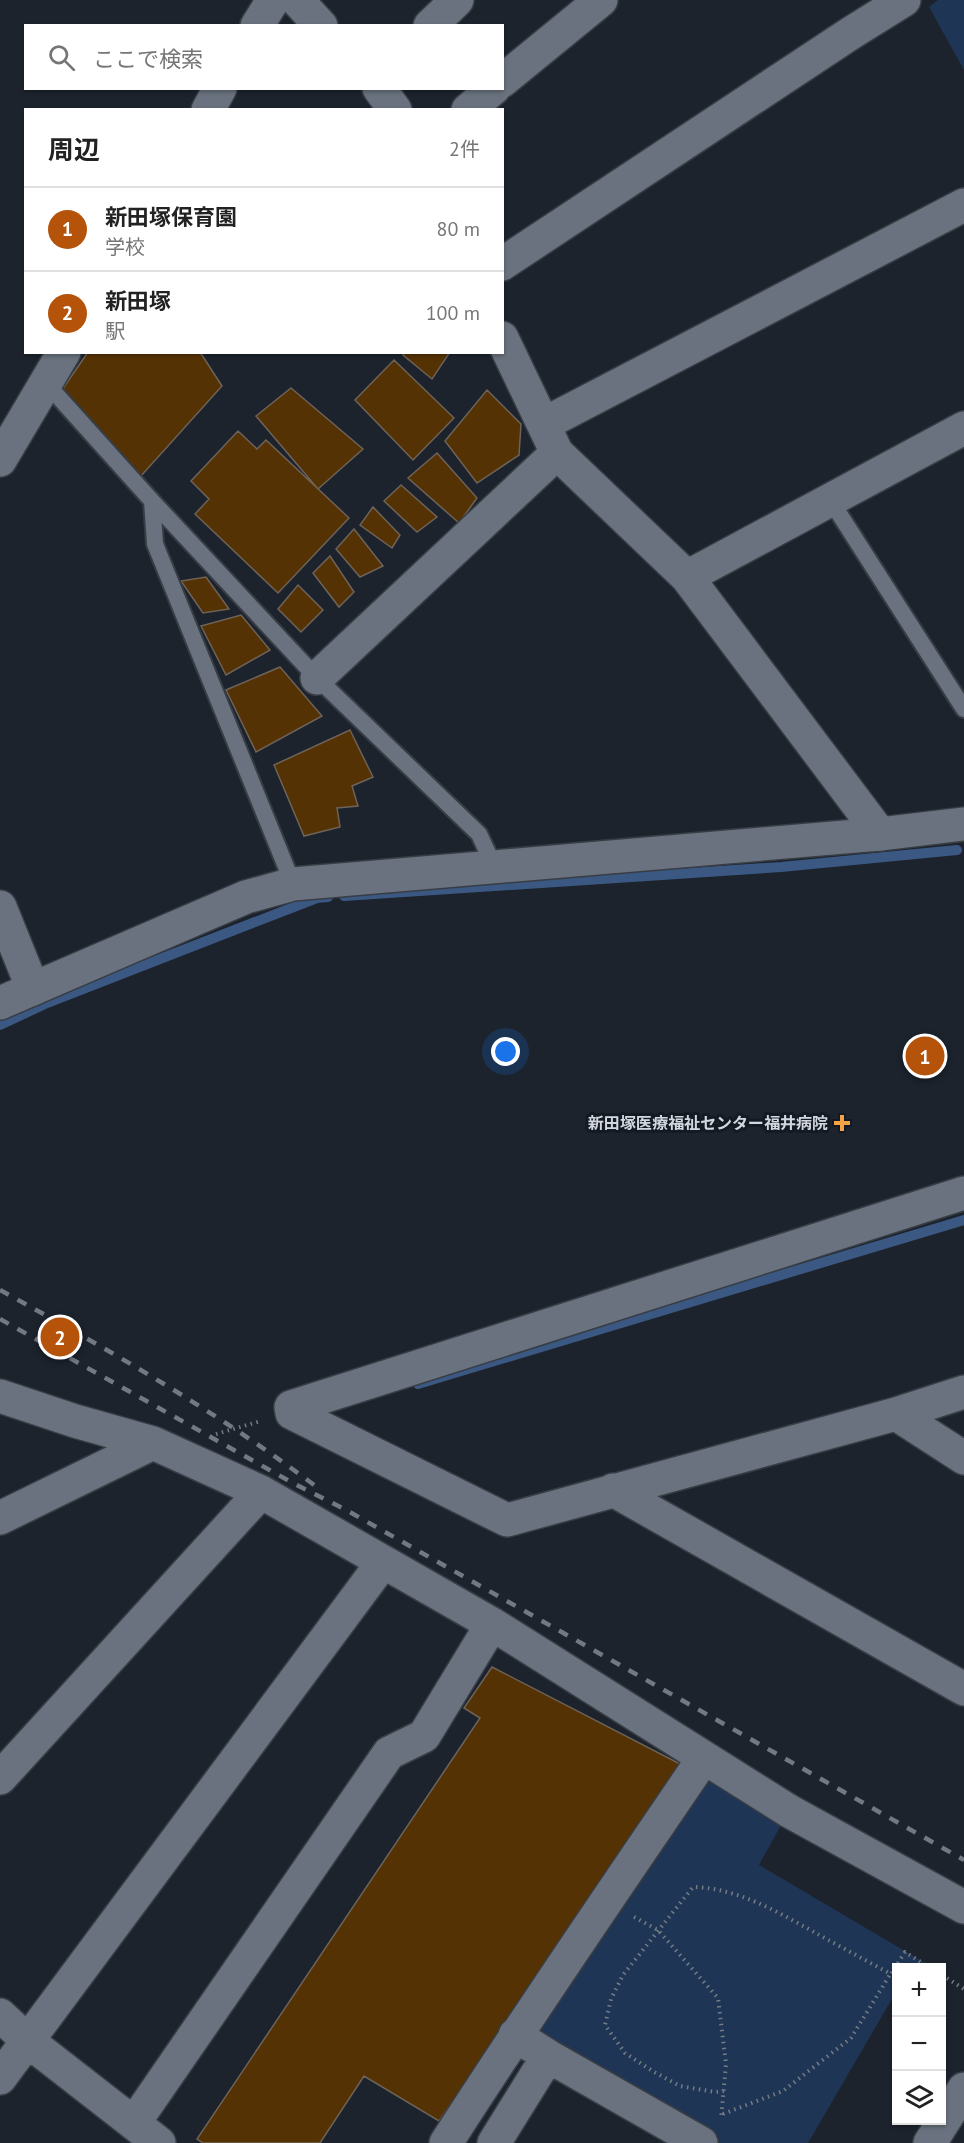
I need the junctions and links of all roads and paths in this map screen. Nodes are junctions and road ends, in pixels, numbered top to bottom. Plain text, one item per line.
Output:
1 (273, 0) edge
2 (297, 0) edge
3 (457, 0) edge
4 (601, 0) edge
5 (904, 0) edge
6 (258, 24) edge
7 (319, 24) edge
8 (432, 24) edge
9 (504, 79) edge
10 (219, 90) edge
11 (381, 90) edge
12 (492, 90) edge
13 (209, 108) edge
14 (394, 108) edge
15 (470, 108) edge
16 (964, 205) edge
17 (504, 263) edge
18 (504, 342) edge
19 (63, 354) edge
20 (46, 383) junction
21 (964, 428) edge
22 (550, 439) junction
23 (0, 460) edge
24 (152, 501) junction
25 (831, 501) junction
26 (687, 577) junction
27 (317, 678) junction
28 (964, 709) edge
29 (964, 824) edge
30 (880, 834) junction
31 (494, 866) junction
32 (293, 884) junction
33 (0, 907) edge
34 (33, 989) junction
35 (0, 1003) edge
36 (964, 1193) edge
37 (964, 1392) edge
38 (0, 1396) edge
39 (292, 1413) junction
40 (896, 1414) junction
41 (209, 1437) dead end
42 (153, 1443) junction
43 (964, 1458) edge
44 (613, 1490) junction
45 (261, 1492) junction
46 (0, 1518) edge
47 (383, 1562) junction
48 (492, 1624) junction
49 (964, 1689) edge
50 (703, 1759) junction
51 (0, 1778) edge
52 (607, 1902) junction
53 (964, 1908) edge
54 (658, 1930) junction
55 (905, 1952) junction
56 (922, 1963) edge
57 (946, 1978) edge
58 (964, 1989) edge
59 (0, 2015) edge
60 (516, 2035) junction
61 (28, 2041) junction
62 (548, 2056) junction
63 (0, 2078) edge
64 (964, 2089) edge
65 (724, 2091) junction
66 (723, 2114) junction
67 (134, 2123) junction
68 (710, 2133) edge
69 (159, 2143) edge
70 (446, 2143) edge
71 (494, 2143) edge
72 (930, 2143) edge

1 - 6 street
2 - 7 street
3 - 8 street
4 - 9 street
5 - 17 street
10 - 13 street
11 - 14 street
12 - 15 street
16 - 22 street
18 - 22 street
19 - 20 street
20 - 23 street
20 - 24 lane
21 - 25 street
22 - 26 street
22 - 27 street
24 - 27 lane
24 - 32 lane
25 - 26 street
25 - 28 lane
26 - 30 street
27 - 31 lane
29 - 30 street
30 - 31 street
31 - 32 street
32 - 34 street
33 - 34 street
34 - 35 street
36 - 39 street
37 - 40 street
38 - 42 street
39 - 41 path
39 - 44 street
40 - 43 street
40 - 44 street
42 - 45 street
42 - 46 street
44 - 49 street
45 - 47 street
45 - 51 street
47 - 48 street
47 - 61 street
48 - 50 street
48 - 67 street
50 - 52 street
50 - 53 street
52 - 54 path
52 - 60 street
54 - 55 path
54 - 65 path
54 - 65 path
55 - 56 path
55 - 66 path
57 - 58 path
59 - 61 street
60 - 62 street
60 - 70 street
61 - 63 street
61 - 67 street
62 - 68 street
62 - 71 street
64 - 72 street
65 - 66 path
66 - 68 path
67 - 69 street

